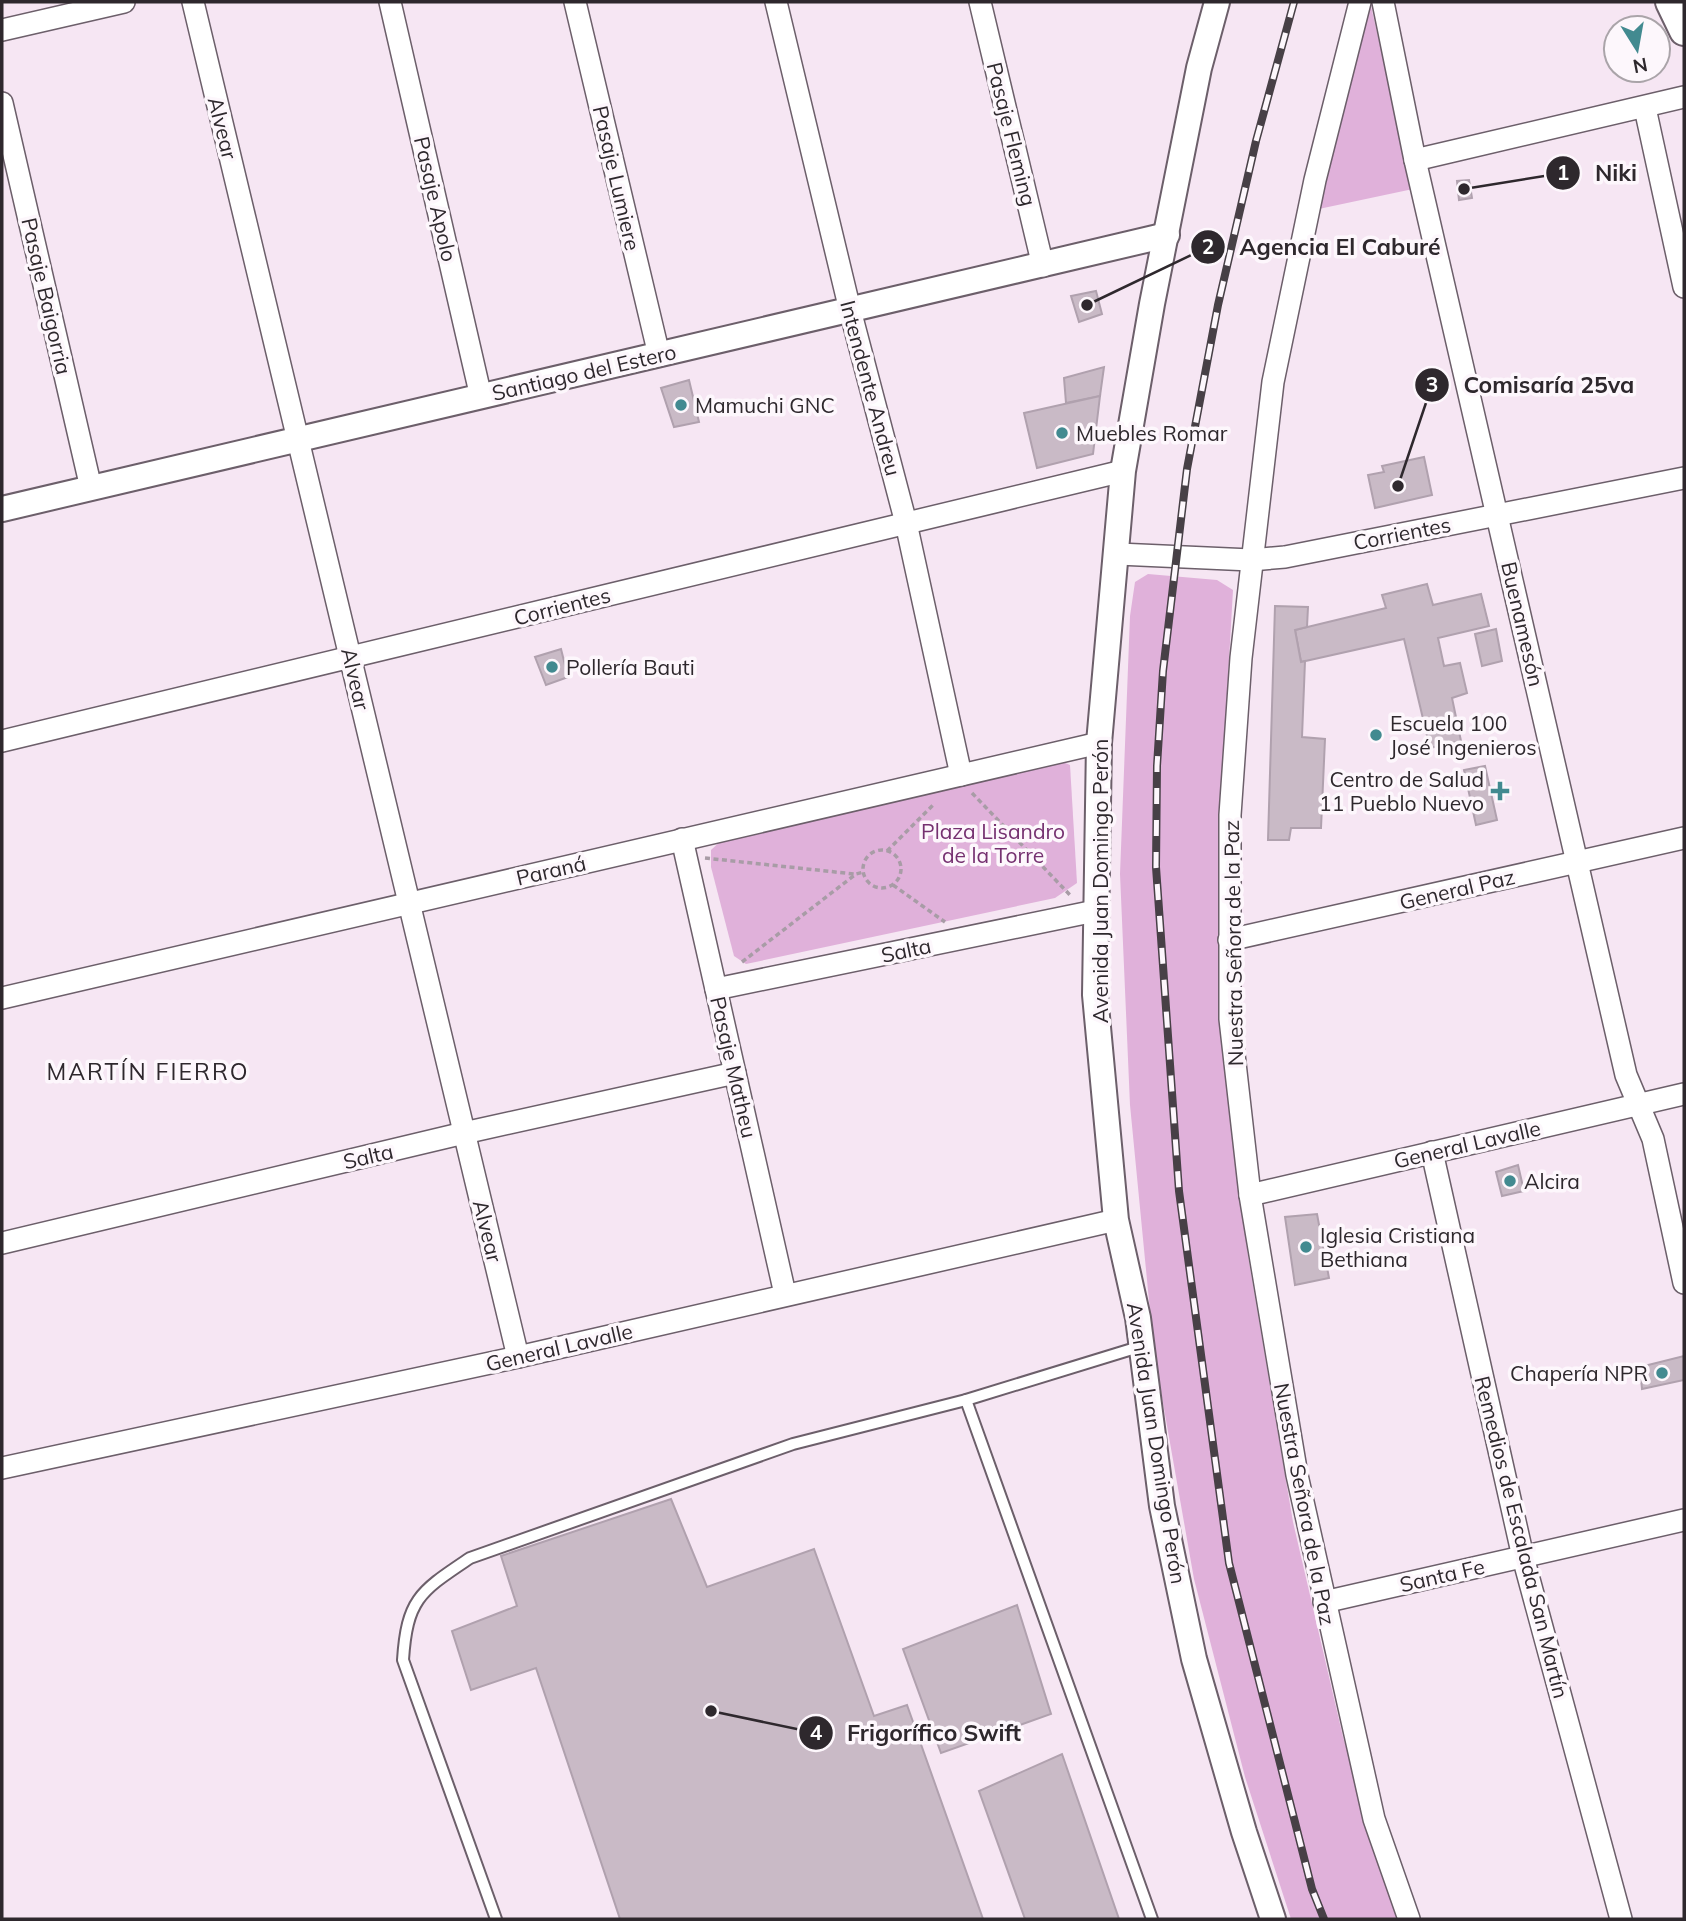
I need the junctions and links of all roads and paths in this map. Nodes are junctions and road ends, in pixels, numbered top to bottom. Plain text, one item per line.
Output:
1 (124, 2) edge
2 (193, 2) edge
3 (390, 2) edge
4 (575, 2) edge
5 (776, 2) edge
6 (980, 2) edge
7 (1217, 2) edge
8 (1360, 2) edge
9 (1383, 2) edge
10 (1670, 2) edge
11 (2, 30) edge
12 (1684, 31) edge
13 (1684, 97) edge
14 (2, 103) edge
15 (1645, 108) junction
16 (1415, 160) junction
17 (1167, 235) junction
18 (1043, 266) junction
19 (1684, 287) edge
20 (850, 310) junction
21 (659, 355) junction
22 (481, 397) junction
23 (298, 440) junction
24 (1123, 471) junction
25 (1684, 478) edge
26 (91, 488) junction
27 (2, 509) edge
28 (1499, 514) junction
29 (906, 523) junction
30 (1118, 554) junction
31 (1251, 560) junction
32 (350, 657) junction
33 (2, 741) edge
34 (1099, 743) junction
35 (966, 784) junction
36 (937, 801) dead end
37 (1684, 838) edge
38 (684, 847) junction
39 (887, 850) junction
40 (1576, 863) junction
41 (864, 872) junction
42 (856, 874) junction
43 (892, 885) junction
44 (409, 903) junction
45 (1087, 912) junction
46 (967, 937) junction
47 (1229, 940) junction
48 (716, 989) junction
49 (2, 998) edge
50 (735, 1073) junction
51 (1684, 1094) edge
52 (1641, 1104) junction
53 (464, 1133) junction
54 (1432, 1152) junction
55 (1250, 1195) junction
56 (1116, 1220) junction
57 (2, 1243) edge
58 (1684, 1283) edge
59 (785, 1294) junction
60 (1142, 1346) junction
61 (518, 1357) junction
62 (966, 1400) junction
63 (2, 1468) edge
64 (1684, 1520) edge
65 (1523, 1557) junction
66 (1324, 1602) junction
67 (496, 1919) edge
68 (1152, 1919) edge
69 (1273, 1919) edge
70 (1409, 1919) edge
71 (1621, 1919) edge

1 - 11 street
2 - 23 street, Alvear
3 - 22 street, Pasaje Apolo
4 - 21 street, Pasaje Lumiere
5 - 20 street, Intendente Andreu
6 - 18 street, Pasaje Fleming
7 - 17 street, Avenida Juan Domingo Perón
8 - 31 street, Nuestra Señora de la Paz
9 - 16 street, Buenamesón
10 - 12 main road
13 - 15 street
14 - 26 street, Pasaje Baigorria
15 - 16 street
15 - 19 street
16 - 28 street, Buenamesón
17 - 18 street, Santiago del Estero
17 - 24 street, Avenida Juan Domingo Perón
18 - 20 street, Santiago del Estero
20 - 21 street, Santiago del Estero
20 - 29 street, Intendente Andreu
21 - 22 street, Santiago del Estero
22 - 23 street, Santiago del Estero
23 - 26 street, Santiago del Estero
23 - 32 street, Alvear
24 - 29 street, Corrientes
24 - 30 street, Avenida Juan Domingo Perón
25 - 28 street, Corrientes
26 - 27 street, Santiago del Estero
28 - 31 street, Corrientes
28 - 40 street, Buenamesón
29 - 32 street, Corrientes
29 - 35 street, Intendente Andreu
30 - 31 street, Corrientes
30 - 34 street, Avenida Juan Domingo Perón
31 - 47 street, Nuestra Señora de la Paz
32 - 33 street, Corrientes
32 - 44 street, Alvear
34 - 35 street, Paraná
34 - 45 street, Avenida Juan Domingo Perón
35 - 38 street, Paraná
35 - 45 path
36 - 39 path
37 - 40 street, General Paz
38 - 42 path
38 - 44 street, Paraná
38 - 48 street, Pasaje Matheu
39 - 41 path
39 - 43 path
40 - 47 street, General Paz
40 - 52 street, Buenamesón
41 - 42 path
41 - 43 path
42 - 48 path
43 - 46 path
44 - 49 street, Paraná
44 - 53 street, Alvear
45 - 46 street, Salta
45 - 56 street, Avenida Juan Domingo Perón
46 - 48 street, Salta
47 - 55 street, Nuestra Señora de la Paz
48 - 50 street, Pasaje Matheu
50 - 53 street, Salta
50 - 59 street, Pasaje Matheu
51 - 52 street, General Lavalle
52 - 54 street, General Lavalle
52 - 58 street, Buenamesón
53 - 57 street, Salta
53 - 61 street, Alvear
54 - 55 street, General Lavalle
54 - 65 street, Remedios de Escalada San Martín
55 - 66 street, Nuestra Señora de la Paz
56 - 59 street, General Lavalle
56 - 60 street, Avenida Juan Domingo Perón
59 - 61 street, General Lavalle
60 - 62 lane
60 - 69 street, Avenida Juan Domingo Perón
61 - 63 street, General Lavalle
62 - 67 lane
62 - 68 lane
64 - 65 street, Santa Fe
65 - 66 street, Santa Fe
65 - 71 street, Remedios de Escalada San Martín
66 - 70 street, Nuestra Señora de la Paz

